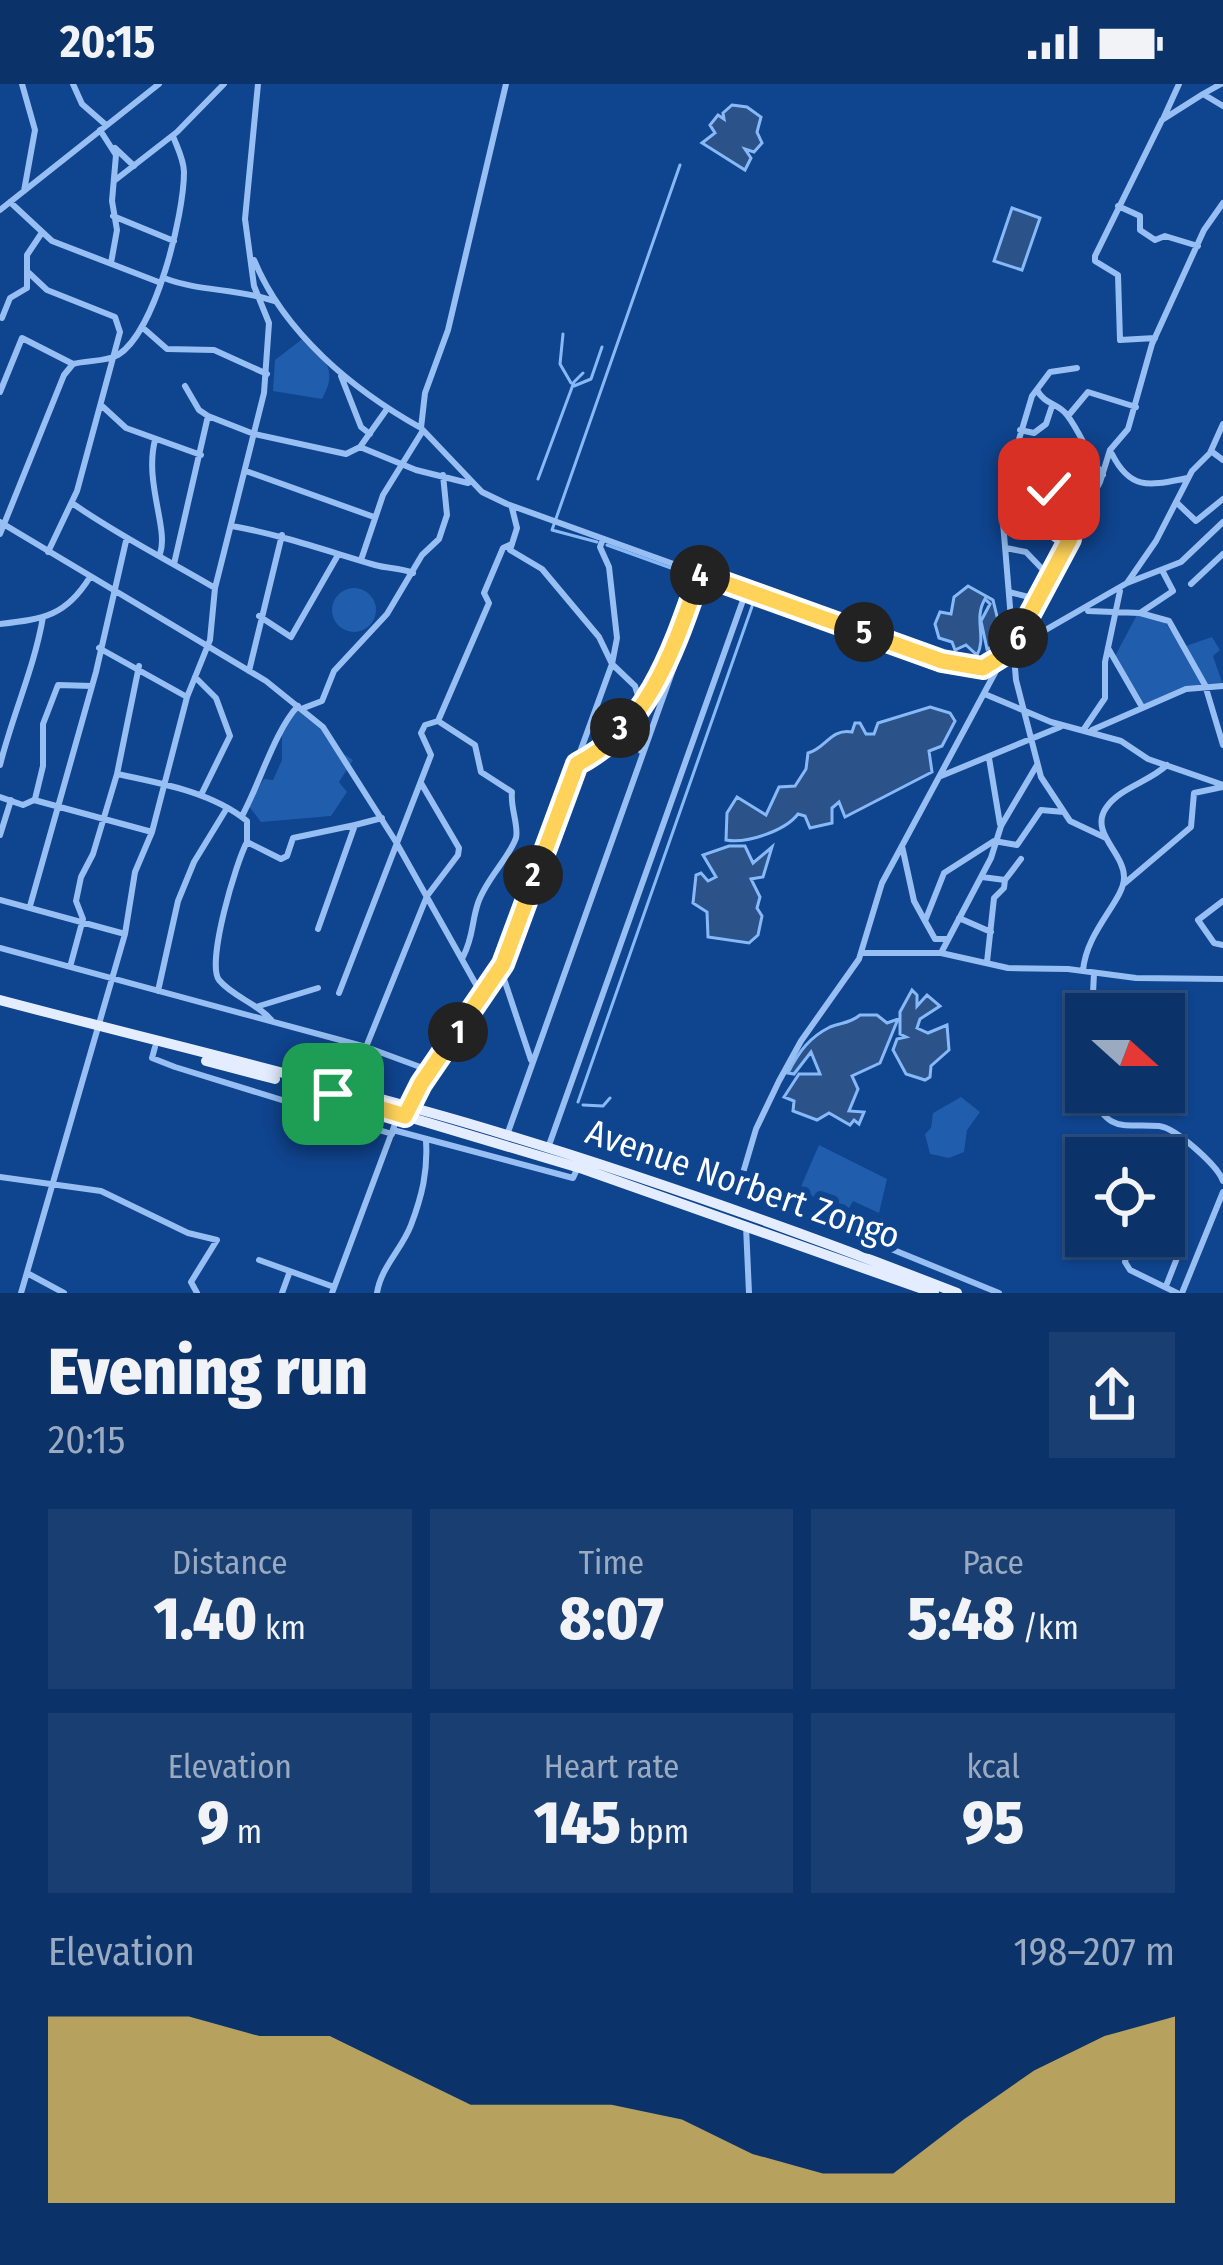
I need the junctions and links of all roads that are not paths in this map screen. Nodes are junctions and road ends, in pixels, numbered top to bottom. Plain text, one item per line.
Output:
1 (22, 84) edge
2 (74, 84) edge
3 (159, 84) edge
4 (224, 84) edge
5 (258, 84) edge
6 (506, 84) edge
7 (1179, 84) edge
8 (1221, 84) edge
9 (1203, 94) junction
10 (1223, 106) edge
11 (1162, 120) junction
12 (103, 127) junction
13 (173, 136) junction
14 (115, 148) junction
15 (134, 166) junction
16 (114, 182) junction
17 (24, 191) junction
18 (10, 202) junction
19 (1223, 203) edge
20 (1118, 206) junction
21 (0, 210) edge
22 (113, 216) junction
23 (41, 234) junction
24 (174, 241) junction
25 (1198, 246) junction
26 (253, 256) junction
27 (111, 263) junction
28 (29, 273) junction
29 (163, 280) junction
30 (258, 296) junction
31 (274, 302) junction
32 (2, 318) edge
33 (141, 327) junction
34 (1155, 338) junction
35 (114, 358) junction
36 (73, 364) junction
37 (1077, 368) dead end
38 (267, 374) junction
39 (341, 376) junction
40 (185, 386) dead end
41 (1036, 388) junction
42 (1, 389) edge
43 (101, 405) junction
44 (1052, 406) junction
45 (1136, 407) junction
46 (387, 409) junction
47 (208, 416) junction
48 (1068, 416) junction
49 (257, 424) junction
50 (1223, 424) edge
51 (244, 428) junction
52 (422, 430) junction
53 (1020, 430) junction
54 (254, 434) junction
55 (370, 434) junction
56 (155, 440) junction
57 (1015, 445) junction
58 (360, 447) junction
59 (1110, 451) junction
60 (1211, 451) junction
61 (201, 455) junction
62 (1223, 460) edge
63 (400, 464) junction
64 (1094, 464) junction
65 (1010, 467) junction
66 (246, 471) junction
67 (443, 475) junction
68 (1102, 475) junction
69 (1187, 478) junction
70 (472, 483) junction
71 (1223, 500) edge
72 (1004, 501) junction
73 (1176, 502) junction
74 (72, 503) junction
75 (511, 505) junction
76 (1023, 506) junction
77 (374, 517) junction
78 (1043, 519) junction
79 (2, 523) edge
80 (232, 526) junction
81 (1075, 528) junction
82 (1221, 528) edge
83 (0, 534) edge
84 (281, 535) junction
85 (603, 539) junction
86 (1070, 539) junction
87 (126, 541) junction
88 (512, 544) junction
89 (1006, 548) junction
90 (48, 552) junction
91 (160, 554) junction
92 (339, 554) junction
93 (1223, 554) edge
94 (361, 560) junction
95 (174, 564) junction
96 (1162, 571) junction
97 (413, 573) junction
98 (705, 574) junction
99 (1049, 576) junction
100 (90, 577) junction
101 (1190, 584) dead end
102 (1124, 585) junction
103 (215, 588) junction
104 (747, 589) junction
105 (116, 592) junction
106 (1009, 592) junction
107 (1037, 599) junction
108 (1086, 611) junction
109 (1114, 612) junction
110 (1140, 613) junction
111 (259, 616) junction
112 (43, 617) junction
113 (0, 624) edge
114 (99, 648) junction
115 (207, 648) junction
116 (1016, 648) junction
117 (1108, 648) junction
118 (1004, 656) junction
119 (612, 664) junction
120 (139, 666) junction
121 (249, 670) junction
122 (195, 677) junction
123 (92, 686) junction
124 (1205, 686) junction
125 (1223, 686) edge
126 (987, 695) junction
127 (187, 697) junction
128 (641, 705) junction
129 (300, 707) junction
130 (1142, 707) junction
131 (1024, 709) junction
132 (438, 721) junction
133 (1063, 726) junction
134 (1088, 729) junction
135 (1032, 742) junction
136 (1223, 745) edge
137 (989, 758) junction
138 (640, 760) junction
139 (577, 764) junction
140 (0, 765) edge
141 (1037, 765) junction
142 (1166, 765) junction
143 (117, 774) junction
144 (941, 776) junction
145 (421, 783) junction
146 (1223, 786) edge
147 (165, 787) junction
148 (201, 795) junction
149 (0, 796) edge
150 (11, 800) junction
151 (34, 800) junction
152 (55, 808) junction
153 (227, 808) junction
154 (1064, 812) junction
155 (242, 816) junction
156 (382, 818) junction
157 (100, 820) junction
158 (355, 825) junction
159 (1001, 826) junction
160 (152, 832) junction
161 (0, 835) edge
162 (1106, 838) junction
163 (247, 842) junction
164 (396, 842) junction
165 (994, 842) junction
166 (902, 846) junction
167 (1021, 859) dead end
168 (982, 877) junction
169 (1005, 880) junction
170 (1124, 884) junction
171 (427, 896) junction
172 (0, 900) edge
173 (1223, 901) edge
174 (30, 906) junction
175 (959, 918) junction
176 (83, 919) junction
177 (925, 921) junction
178 (318, 929) dead end
179 (991, 932) junction
180 (125, 934) junction
181 (947, 939) junction
182 (1223, 945) edge
183 (0, 948) edge
184 (861, 953) junction
185 (941, 953) junction
186 (463, 957) junction
187 (987, 962) junction
188 (70, 967) junction
189 (501, 969) junction
190 (1082, 971) junction
191 (1094, 973) junction
192 (112, 978) junction
193 (1223, 979) edge
194 (318, 988) dead end
195 (158, 991) junction
196 (339, 993) dead end
197 (1093, 993) edge
198 (483, 997) junction
199 (0, 1003) edge
200 (255, 1007) junction
201 (272, 1022) junction
202 (95, 1028) junction
203 (155, 1047) junction
204 (366, 1047) junction
205 (533, 1063) junction
206 (430, 1071) junction
207 (408, 1112) junction
208 (1103, 1113) edge
209 (392, 1132) junction
210 (506, 1140) junction
211 (425, 1141) junction
212 (547, 1153) junction
213 (578, 1168) junction
214 (0, 1178) edge
215 (1223, 1181) edge
216 (52, 1187) junction
217 (1223, 1192) edge
218 (751, 1199) junction
219 (748, 1219) junction
220 (1128, 1257) edge
221 (1173, 1257) edge
222 (1177, 1258) joint
223 (259, 1260) dead end
224 (290, 1271) junction
225 (28, 1273) junction
226 (1166, 1286) junction
227 (333, 1290) edge
228 (21, 1293) edge
229 (64, 1293) edge
230 (196, 1293) edge
231 (282, 1293) edge
232 (377, 1293) edge
233 (749, 1293) edge
234 (934, 1293) edge
235 (957, 1293) edge
236 (1000, 1293) edge
237 (1179, 1293) edge

1 - 17 street
2 - 12 street
3 - 12 street
4 - 13 street
5 - 26 street
6 - 52 street
7 - 11 street
8 - 9 street
9 - 10 street
9 - 11 street
11 - 20 street
12 - 14 street
12 - 17 street
13 - 15 street
13 - 24 street
14 - 15 street
14 - 16 street
15 - 16 street
16 - 22 street
17 - 18 street
18 - 21 street
18 - 23 street
19 - 25 street
20 - 25 street
20 - 34 street
22 - 24 street
22 - 27 street
23 - 27 street
23 - 28 street
24 - 29 street
25 - 34 street
26 - 30 street
26 - 31 street
27 - 29 street
28 - 32 street
28 - 35 street
29 - 30 street
29 - 33 street
30 - 31 street
30 - 38 street
31 - 39 street
33 - 35 street
33 - 38 street
34 - 45 street
35 - 36 street
35 - 43 street
36 - 42 street
36 - 79 street
37 - 41 street
38 - 49 street
39 - 46 street
39 - 55 street
40 - 47 street
41 - 44 street
41 - 53 street
43 - 56 street
43 - 74 street
44 - 48 street
44 - 53 street
45 - 48 street
45 - 59 street
46 - 52 street
46 - 55 street
47 - 51 street
47 - 61 street
48 - 64 street
49 - 51 street
49 - 54 street
50 - 60 street
51 - 54 street
52 - 63 street
52 - 70 street
53 - 57 street
54 - 58 street
54 - 66 street
55 - 58 street
56 - 61 street
56 - 91 street
57 - 64 street
57 - 65 street
58 - 63 street
59 - 68 street
59 - 69 street
60 - 62 street
60 - 69 street
61 - 95 street
63 - 67 street
63 - 77 street
64 - 68 street
65 - 72 street
65 - 76 street
66 - 77 street
66 - 80 street
67 - 70 street
67 - 97 street
68 - 81 street
69 - 73 street
70 - 75 street
71 - 73 street
72 - 76 street
72 - 89 street
73 - 102 street
74 - 87 street
74 - 90 street
75 - 85 street
75 - 88 street
76 - 78 street
77 - 94 street
78 - 81 street
78 - 86 street
79 - 83 street
79 - 90 street
80 - 84 street
80 - 103 street
81 - 86 street
82 - 96 street
84 - 92 street
84 - 111 street
85 - 98 street
85 - 119 street
86 - 99 street
87 - 91 street
87 - 105 street
88 - 119 street
88 - 132 street
89 - 99 street
89 - 106 street
90 - 100 street
91 - 95 street
92 - 94 street
92 - 111 street
93 - 101 street
94 - 97 street
95 - 103 street
96 - 102 street
96 - 110 street
97 - 129 street
98 - 104 street
98 - 128 street
98 - 138 street
99 - 107 street
100 - 105 street
100 - 112 street
102 - 108 street
102 - 109 street
103 - 115 street
104 - 118 street
104 - 212 street
105 - 114 street
105 - 115 street
106 - 107 street
106 - 116 street
107 - 116 street
108 - 109 street
108 - 116 street
109 - 110 street
109 - 117 street
110 - 124 street
111 - 121 street
112 - 113 street
112 - 140 street
114 - 120 street
114 - 123 street
115 - 121 street
115 - 122 street
116 - 118 street
116 - 131 street
117 - 130 street
117 - 134 street
118 - 126 street
119 - 128 street
119 - 139 street
120 - 127 street
120 - 143 street
121 - 129 street
122 - 127 street
122 - 148 street
123 - 151 street
123 - 152 street
124 - 125 street
124 - 130 street
124 - 136 street
126 - 131 street
126 - 144 street
127 - 147 street
128 - 138 street
128 - 139 street
129 - 155 street
129 - 156 street
130 - 134 street
131 - 133 street
131 - 135 street
132 - 145 street
132 - 186 street
133 - 134 street
133 - 135 street
134 - 142 street
135 - 137 street
135 - 141 street
137 - 144 street
137 - 159 street
138 - 205 street
139 - 189 street
141 - 154 street
141 - 159 street
142 - 146 street
142 - 162 street
143 - 147 street
143 - 157 street
144 - 166 street
145 - 164 street
145 - 171 street
146 - 170 street
147 - 148 street
147 - 160 street
148 - 153 street
149 - 150 street
150 - 151 street
150 - 161 street
151 - 152 street
152 - 157 street
152 - 174 street
153 - 155 street
153 - 195 street
154 - 162 street
154 - 165 street
155 - 163 street
156 - 158 street
156 - 164 street
157 - 160 street
157 - 176 street
158 - 163 street
158 - 178 street
159 - 165 street
160 - 180 street
162 - 170 street
163 - 200 street
164 - 171 street
164 - 196 street
165 - 168 street
165 - 177 street
166 - 177 street
166 - 184 street
167 - 169 street
168 - 169 street
168 - 175 street
169 - 179 street
170 - 190 street
171 - 186 street
171 - 204 street
172 - 174 street
173 - 182 street
174 - 176 street
175 - 179 street
175 - 181 street
176 - 180 street
176 - 188 street
177 - 181 street
179 - 187 street
180 - 192 street
181 - 185 street
183 - 188 street
184 - 185 street
184 - 218 street
185 - 187 street
186 - 198 street
187 - 190 street
188 - 192 street
189 - 198 street
189 - 205 street
190 - 191 street
191 - 193 street
191 - 197 street
192 - 195 street
192 - 202 street
194 - 200 street
195 - 201 street
198 - 206 street
199 - 202 main road
200 - 201 street
201 - 204 street
202 - 203 main road
202 - 207 main road
202 - 216 street
203 - 207 main road
203 - 209 street
204 - 206 street
205 - 210 street
206 - 207 street
207 - 209 street
207 - 210 main road, Avenue Norbert Zongo
208 - 215 street
209 - 211 street
209 - 227 street
210 - 212 main road, Avenue Norbert Zongo
211 - 213 street
211 - 232 street
212 - 213 main road, Avenue Norbert Zongo
212 - 219 main road, Avenue Norbert Zongo
213 - 219 main road, Avenue Norbert Zongo
214 - 216 street
216 - 225 street
216 - 230 street
217 - 237 street
218 - 219 street
218 - 236 street
219 - 233 street
219 - 234 main road, Avenue Norbert Zongo
219 - 235 main road, Avenue Norbert Zongo
220 - 226 street
221 - 222 street
222 - 226 street
223 - 224 street
224 - 227 street
224 - 231 street
225 - 228 street
225 - 229 street
226 - 237 street

